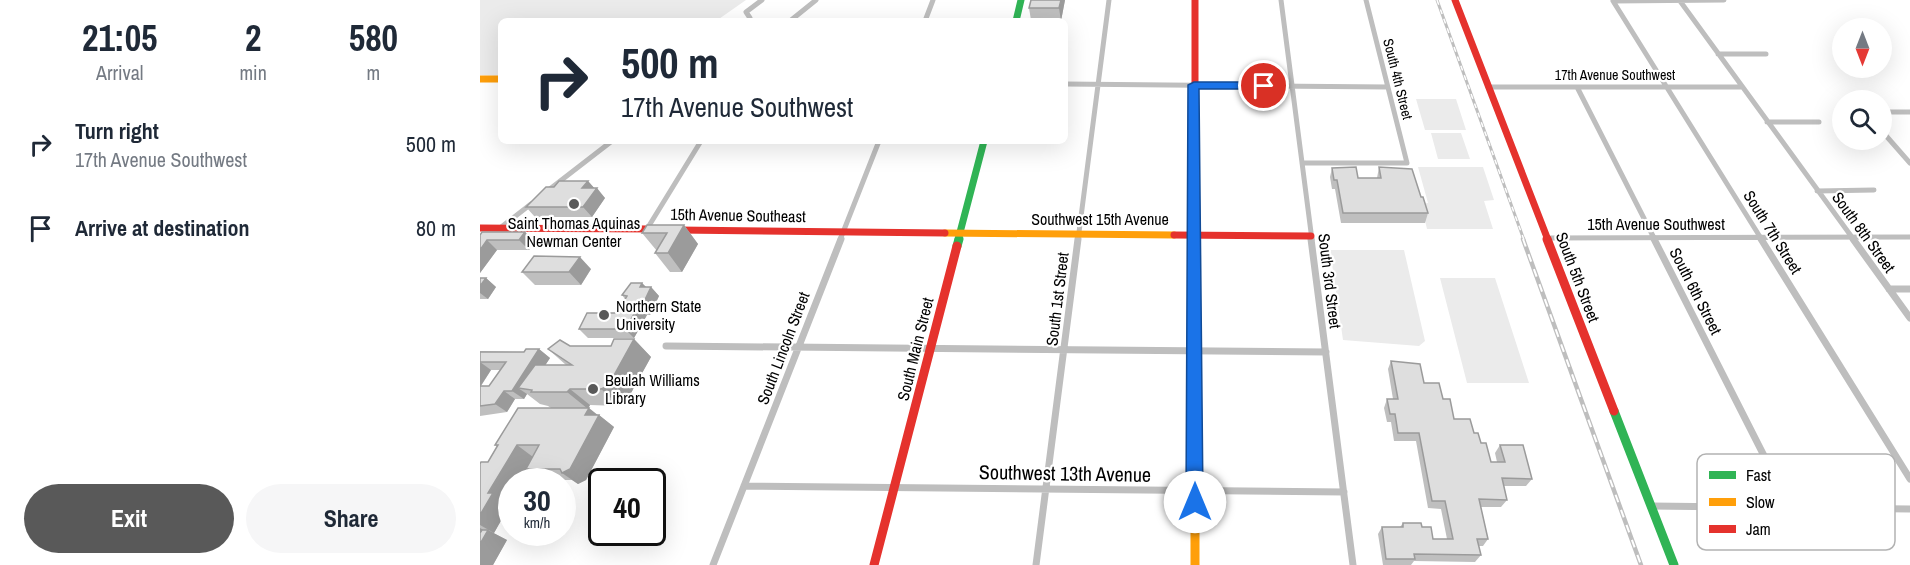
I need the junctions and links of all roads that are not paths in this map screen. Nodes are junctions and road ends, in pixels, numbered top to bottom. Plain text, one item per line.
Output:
1 (762, 0) edge
2 (816, 0) edge
3 (933, 0) edge
4 (1021, 0) edge
5 (1109, 0) edge
6 (1195, 0) edge
7 (1281, 0) edge
8 (1366, 0) edge
9 (1455, 0) edge
10 (1724, 0) edge
11 (1613, 1) edge
12 (1680, 1) edge
13 (750, 18) edge
14 (793, 18) edge
15 (926, 18) edge
16 (1017, 18) edge
17 (1718, 54) junction
18 (1766, 54) dead end
19 (480, 79) edge
20 (498, 79) edge
21 (1068, 84) edge
22 (1098, 85) junction
23 (1194, 85) junction
24 (1292, 86) junction
25 (1388, 87) junction
26 (1488, 87) junction
27 (1577, 87) junction
28 (1666, 87) junction
29 (1742, 87) junction
30 (1892, 112) edge
31 (1910, 112) edge
32 (1767, 122) junction
33 (1819, 122) dead end
34 (1892, 143) edge
35 (608, 144) edge
36 (698, 144) edge
37 (878, 144) edge
38 (983, 144) edge
39 (1302, 163) junction
40 (1910, 163) edge
41 (1874, 190) dead end
42 (1817, 191) junction
43 (480, 228) edge
44 (500, 228) junction
45 (647, 229) junction
46 (843, 231) junction
47 (960, 233) junction
48 (1079, 233) junction
49 (1195, 234) junction
50 (1311, 236) junction
51 (1761, 237) junction
52 (1851, 237) junction
53 (1910, 237) edge
54 (1547, 238) junction
55 (1654, 238) junction
56 (1890, 290) junction
57 (1910, 290) edge
58 (1910, 318) edge
59 (666, 346) dead end
60 (798, 347) junction
61 (931, 348) junction
62 (1064, 349) junction
63 (1195, 351) junction
64 (1326, 352) junction
65 (1763, 454) edge
66 (1910, 478) edge
67 (744, 486) junction
68 (894, 488) junction
69 (1046, 490) junction
70 (1195, 491) junction
71 (1344, 492) junction
72 (1651, 506) junction
73 (1697, 506) edge
74 (1895, 509) edge
75 (1910, 509) edge
76 (713, 565) edge
77 (874, 565) edge
78 (1036, 565) edge
79 (1195, 565) edge
80 (1353, 565) edge
81 (1674, 565) edge

1 - 13 street
2 - 14 street
3 - 15 street
4 - 16 street
5 - 22 street, South 1st Street
6 - 23 street
7 - 24 street, South 3rd Street
8 - 25 street, South 4th Street
9 - 26 street, South 5th Street
10 - 12 street
11 - 12 street
11 - 28 street, South 7th Street
12 - 17 street, South 8th Street
17 - 18 street
17 - 29 street, South 8th Street
19 - 20 street
21 - 22 street
22 - 23 street
22 - 48 street, South 1st Street
23 - 24 street
23 - 49 street
24 - 25 street
24 - 39 street, South 3rd Street
25 - 39 street, South 4th Street
26 - 27 street, 17th Avenue Southwest
26 - 54 street, South 5th Street
27 - 28 street, 17th Avenue Southwest
27 - 55 street, South 6th Street
28 - 29 street, 17th Avenue Southwest
28 - 51 street, South 7th Street
29 - 32 street, South 8th Street
30 - 31 street
32 - 33 street
32 - 42 street, South 8th Street
34 - 40 street
35 - 44 street
36 - 45 street
37 - 46 street, South Lincoln Street
38 - 47 street, South Main Street
39 - 50 street, South 3rd Street
41 - 42 street, South 8th Street
42 - 52 street, South 8th Street
43 - 44 street, 15th Avenue Southeast
44 - 45 street, 15th Avenue Southeast
45 - 46 street, 15th Avenue Southeast
46 - 47 street, 15th Avenue Southeast
46 - 60 street, South Lincoln Street
47 - 48 street, Southwest 15th Avenue
47 - 61 street, South Main Street
48 - 49 street, Southwest 15th Avenue
48 - 62 street, South 1st Street
49 - 50 street, Southwest 15th Avenue
49 - 63 street
50 - 64 street, South 3rd Street
51 - 52 street, 15th Avenue Southwest
51 - 55 street, 15th Avenue Southwest
51 - 66 street, South 7th Street
52 - 53 street, 15th Avenue Southwest
52 - 56 street, South 8th Street
54 - 55 street, 15th Avenue Southwest
54 - 72 street, South 5th Street
55 - 65 street, South 6th Street
56 - 57 street
56 - 58 street, South 8th Street
59 - 60 street
60 - 61 street
60 - 67 street, South Lincoln Street
61 - 62 street
61 - 68 street, South Main Street
62 - 63 street
62 - 69 street, South 1st Street
63 - 64 street
63 - 70 street
64 - 71 street, South 3rd Street
67 - 68 street, Southwest 13th Avenue
67 - 76 street, South Lincoln Street
68 - 69 street, Southwest 13th Avenue
68 - 77 street, South Main Street
69 - 70 street, Southwest 13th Avenue
69 - 78 street, South 1st Street
70 - 71 street, Southwest 13th Avenue
70 - 79 street
71 - 80 street, South 3rd Street
72 - 73 street
72 - 81 street, South 5th Street
74 - 75 street

